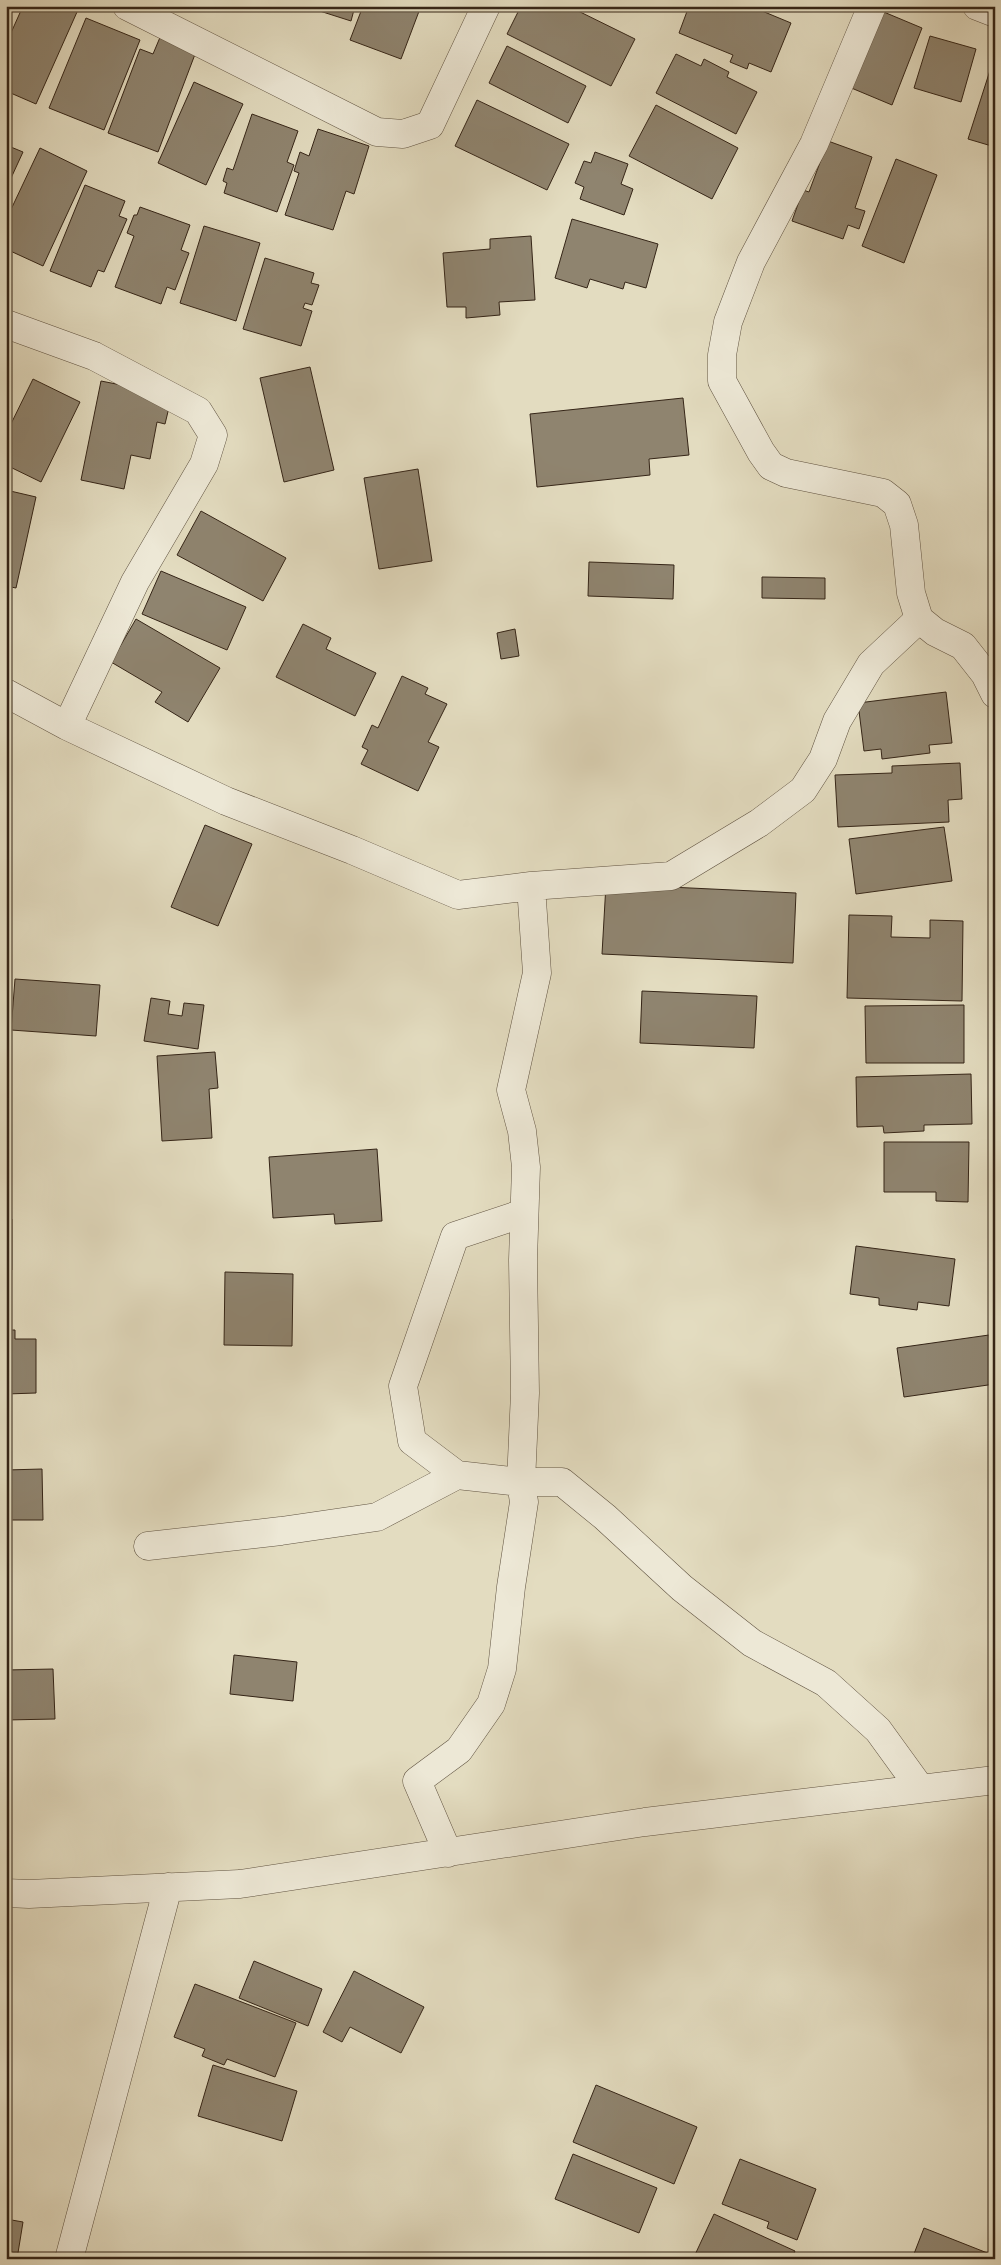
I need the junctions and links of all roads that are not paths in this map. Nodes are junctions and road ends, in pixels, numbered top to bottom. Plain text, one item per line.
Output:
1 (127, 6) edge
2 (486, 6) edge
3 (872, 6) edge
4 (977, 6) edge
5 (995, 13) edge
6 (6, 324) edge
7 (918, 619) junction
8 (6, 694) edge
9 (995, 694) edge
10 (67, 726) junction
11 (531, 886) junction
12 (524, 1213) junction
13 (457, 1475) junction
14 (521, 1482) junction
15 (148, 1546) dead end
16 (995, 1780) edge
17 (920, 1788) junction
18 (448, 1853) junction
19 (168, 1887) junction
20 (6, 1893) edge
21 (69, 2259) edge

1 - 2 street
3 - 7 street
4 - 5 street
6 - 10 street
7 - 9 street
7 - 11 street
8 - 10 street
10 - 11 street
11 - 12 street
12 - 13 street
12 - 14 street
13 - 14 street
13 - 15 street
14 - 17 street
14 - 18 street
16 - 17 street
17 - 18 street
18 - 19 street
19 - 20 street
19 - 21 street

